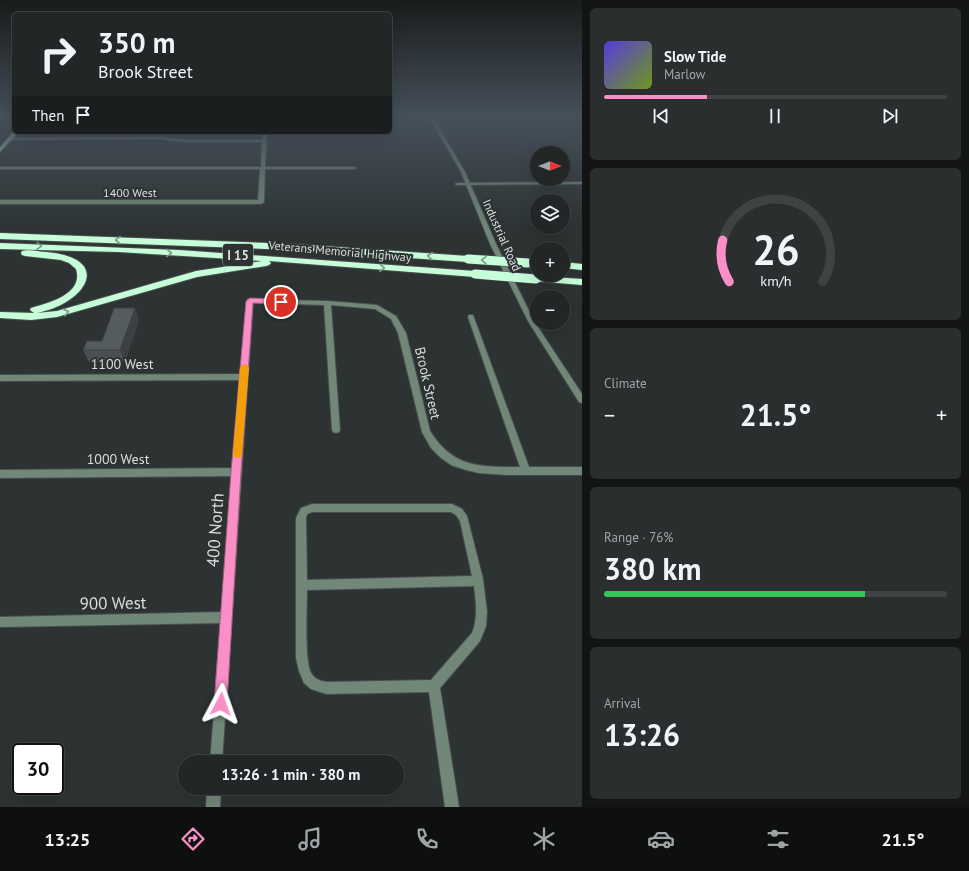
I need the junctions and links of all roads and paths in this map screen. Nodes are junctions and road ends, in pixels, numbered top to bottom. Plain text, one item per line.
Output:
1 (263, 155) edge
2 (453, 155) edge
3 (0, 168) edge
4 (262, 168) junction
5 (354, 168) dead end
6 (582, 183) edge
7 (457, 184) dead end
8 (468, 184) junction
9 (0, 202) edge
10 (0, 236) edge
11 (0, 246) edge
12 (0, 250) edge
13 (530, 264) edge
14 (357, 266) junction
15 (570, 266) edge
16 (582, 267) edge
17 (582, 282) edge
18 (250, 301) joint
19 (327, 303) junction
20 (0, 310) edge
21 (0, 315) edge
22 (471, 317) dead end
23 (244, 377) junction
24 (0, 378) edge
25 (582, 400) edge
26 (336, 430) dead end
27 (526, 471) junction
28 (582, 471) edge
29 (236, 472) junction
30 (0, 474) edge
31 (478, 581) junction
32 (301, 585) junction
33 (227, 617) junction
34 (0, 622) edge
35 (434, 686) junction
36 (217, 755) edge
37 (214, 795) edge
38 (213, 807) edge
39 (452, 807) edge

1 - 4 street
2 - 8 street, Industrial Road
3 - 4 street
4 - 5 street
4 - 9 street, 1400 West
6 - 8 street
7 - 8 street
8 - 25 street, Industrial Road
13 -> 10 highway, Veterans Memorial Highway / I 15, bridge
11 -> 14 highway, Veterans Memorial Highway / I 15
12 - 20 highway
14 -> 17 highway, Veterans Memorial Highway / I 15, bridge
21 -> 14 highway
15 - 16 highway
18 - 19 street, Brook Street
18 - 23 street, 400 North
19 - 26 street
19 - 27 street, Brook Street
22 - 27 street
23 - 24 street, 1100 West
23 - 29 street, 400 North
27 - 28 street, Brook Street
29 - 30 street, 1000 West
29 - 33 street, 400 North
31 - 32 street
31 - 32 street
31 - 35 street
32 - 35 street
33 - 34 street, 900 West
33 - 36 street, 400 North
35 - 39 street
37 - 38 street

